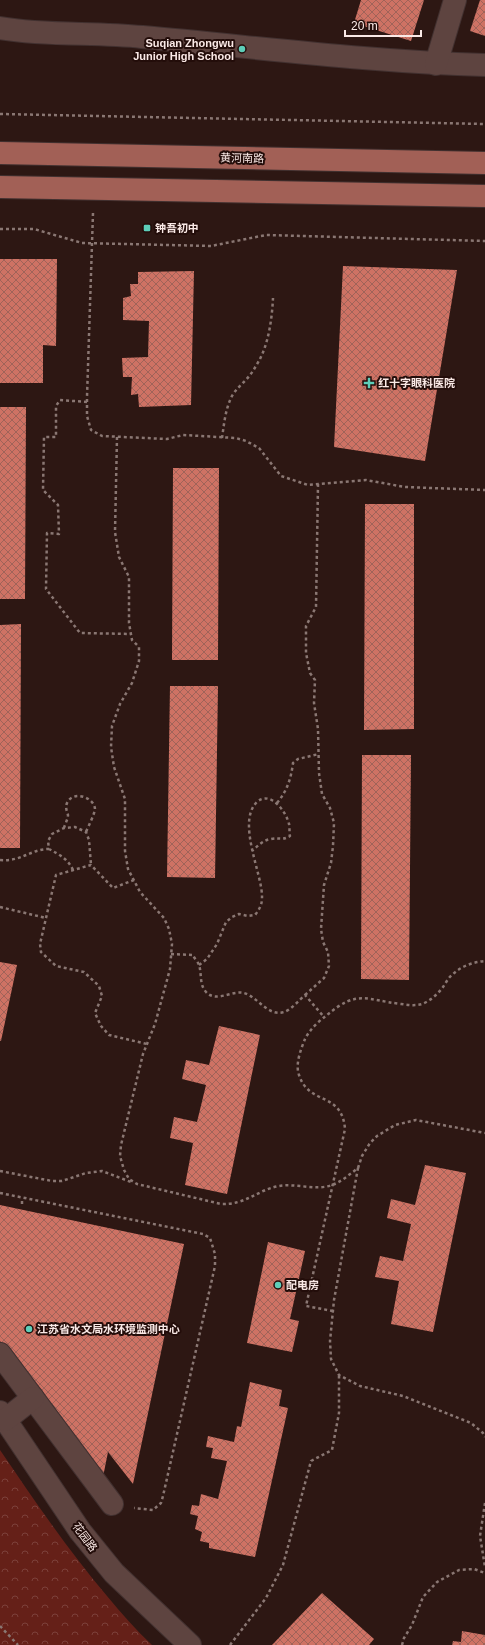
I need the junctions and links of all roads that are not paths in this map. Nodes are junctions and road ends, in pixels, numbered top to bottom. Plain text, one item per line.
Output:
1 (455, 0) edge
2 (0, 28) edge
3 (436, 64) junction
4 (485, 65) edge
5 (0, 153) edge
6 (485, 163) edge
7 (0, 187) edge
8 (485, 196) edge
9 (3, 1365) edge
10 (33, 1398) junction
11 (3, 1416) edge
12 (112, 1504) road end
13 (190, 1645) edge

1 - 3 street
2 - 3 street
3 - 4 street
5 - 6 main road, 黄河南路
7 - 8 main road
9 - 10 street
10 - 11 street
10 - 12 street
11 - 13 street, 花园路

